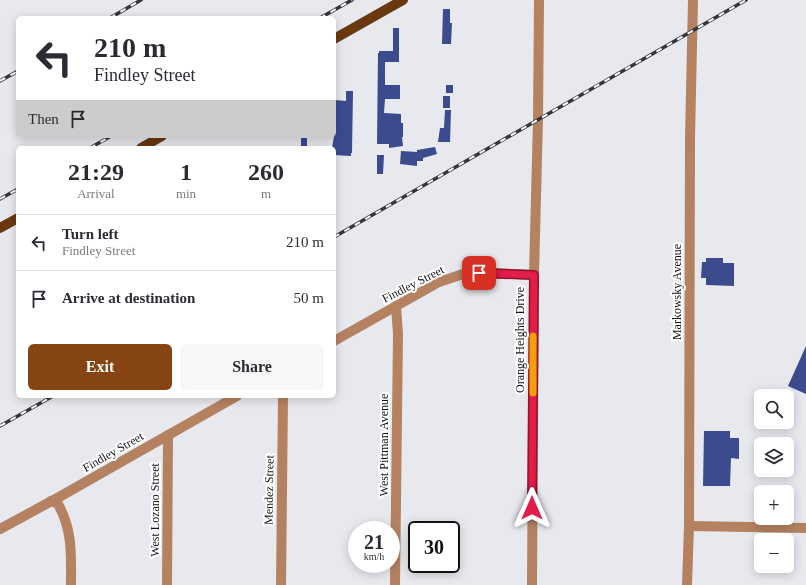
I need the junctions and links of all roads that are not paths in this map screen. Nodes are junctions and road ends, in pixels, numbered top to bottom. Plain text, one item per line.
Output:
1 (403, 0) edge
2 (539, 0) edge
3 (693, 0) edge
4 (336, 38) edge
5 (158, 138) edge
6 (144, 146) edge
7 (16, 219) edge
8 (0, 228) edge
9 (534, 275) junction
10 (396, 306) junction
11 (336, 340) edge
12 (233, 398) edge
13 (283, 398) edge
14 (168, 435) junction
15 (51, 501) junction
16 (689, 526) junction
17 (806, 528) edge
18 (0, 529) edge
19 (71, 585) edge
20 (167, 585) edge
21 (281, 585) edge
22 (395, 585) edge
23 (532, 585) edge
24 (687, 585) edge

1 - 4 main road
2 - 9 street, Orange Heights Drive
3 - 16 street, Markowsky Avenue
5 - 6 main road
7 - 8 main road
9 - 10 street, Findley Street
9 - 23 street, Orange Heights Drive
10 - 11 street, Findley Street
10 - 22 street, West Pittman Avenue
12 - 14 street, Findley Street
13 - 21 street, Mendez Street
14 - 15 street, Findley Street
14 - 20 street, West Lozano Street
15 - 18 street, Findley Street
15 - 19 street
16 - 17 street
16 - 24 street, Markowsky Avenue

